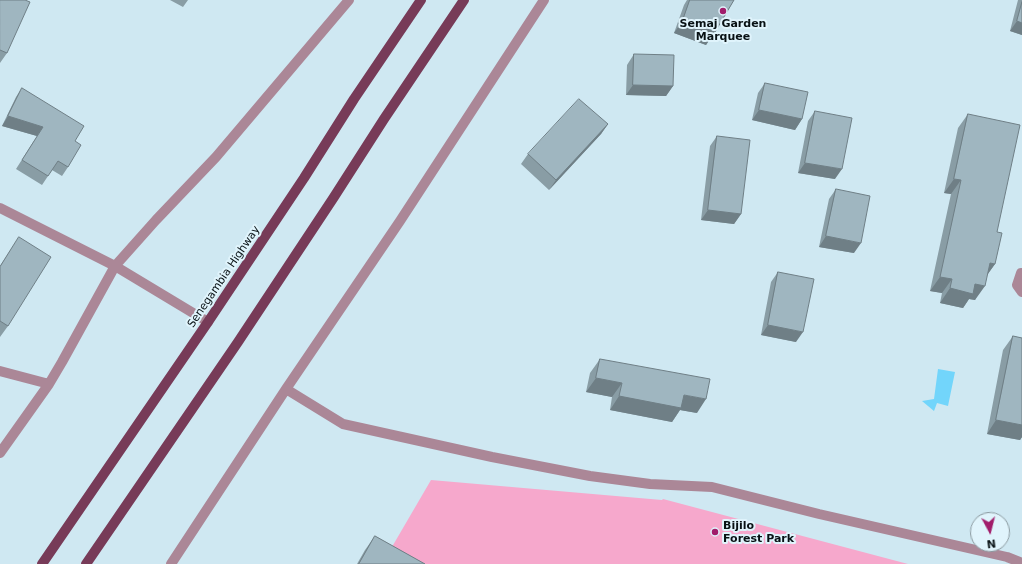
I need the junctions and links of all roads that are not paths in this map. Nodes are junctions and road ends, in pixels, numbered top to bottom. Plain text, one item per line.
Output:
1 (349, 0) edge
2 (421, 0) edge
3 (464, 0) edge
4 (544, 0) edge
5 (0, 208) edge
6 (115, 266) junction
7 (1022, 273) edge
8 (1022, 292) edge
9 (208, 322) junction
10 (0, 371) edge
11 (49, 384) junction
12 (286, 389) junction
13 (0, 453) edge
14 (1022, 563) edge
15 (42, 564) edge
16 (86, 564) edge
17 (170, 564) edge

1 - 6 street
2 - 9 main road, Senegambia Highway
3 - 16 main road
4 - 12 street
5 - 6 street
6 - 9 street
6 - 11 street
7 - 8 street
9 - 15 main road, Senegambia Highway
10 - 11 street
11 - 13 street
12 - 14 street
12 - 17 street

